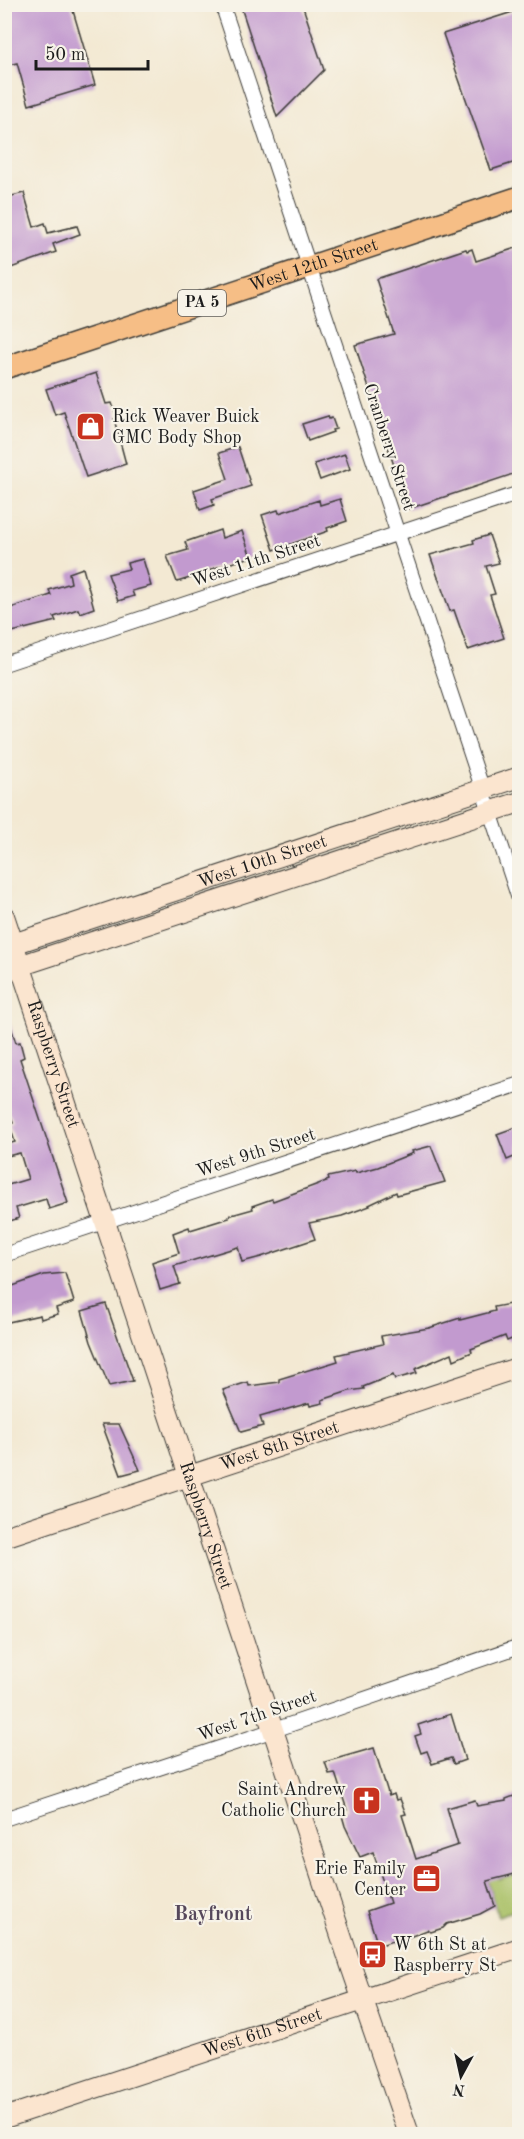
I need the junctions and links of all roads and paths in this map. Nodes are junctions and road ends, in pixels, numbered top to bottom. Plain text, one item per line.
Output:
1 (222, 4) edge
2 (519, 197) edge
3 (309, 267) junction
4 (4, 368) edge
5 (519, 493) edge
6 (398, 533) junction
7 (4, 664) edge
8 (519, 777) edge
9 (482, 789) junction
10 (519, 802) edge
11 (490, 812) junction
12 (247, 867) junction
13 (254, 889) junction
14 (519, 902) edge
15 (4, 916) edge
16 (9, 946) edge
17 (13, 969) edge
18 (519, 1084) edge
19 (105, 1222) junction
20 (4, 1255) edge
21 (519, 1367) edge
22 (190, 1476) junction
23 (4, 1537) edge
24 (519, 1646) edge
25 (274, 1730) junction
26 (4, 1819) edge
27 (519, 1948) edge
28 (363, 2000) junction
29 (4, 2118) edge
30 (409, 2134) edge

1 - 3 street, Cranberry Street
2 - 3 main road, West 12th Street / PA 5
3 - 4 main road, West 12th Street / PA 5
3 - 6 street, Cranberry Street
5 - 6 street, West 11th Street
6 - 7 street, West 11th Street
6 - 9 street, Cranberry Street
8 - 9 street, West 10th Street
9 - 11 street, Cranberry Street
9 - 12 street, West 10th Street
10 - 11 street, West 10th Street
11 - 13 street, West 10th Street
11 - 14 street, Cranberry Street
12 - 13 street
12 - 16 street, West 10th Street
13 - 17 street, West 10th Street
15 - 16 street, Raspberry Street
16 - 17 street, Raspberry Street
17 - 19 street, Raspberry Street
18 - 19 street, West 9th Street
19 - 20 street, West 9th Street
19 - 22 street, Raspberry Street
21 - 22 street, West 8th Street
22 - 23 street, West 8th Street
22 - 25 street, Raspberry Street
24 - 25 street, West 7th Street
25 - 26 street, West 7th Street
25 - 28 street, Raspberry Street
27 - 28 street, West 6th Street
28 - 29 street, West 6th Street
28 - 30 street, Raspberry Street

